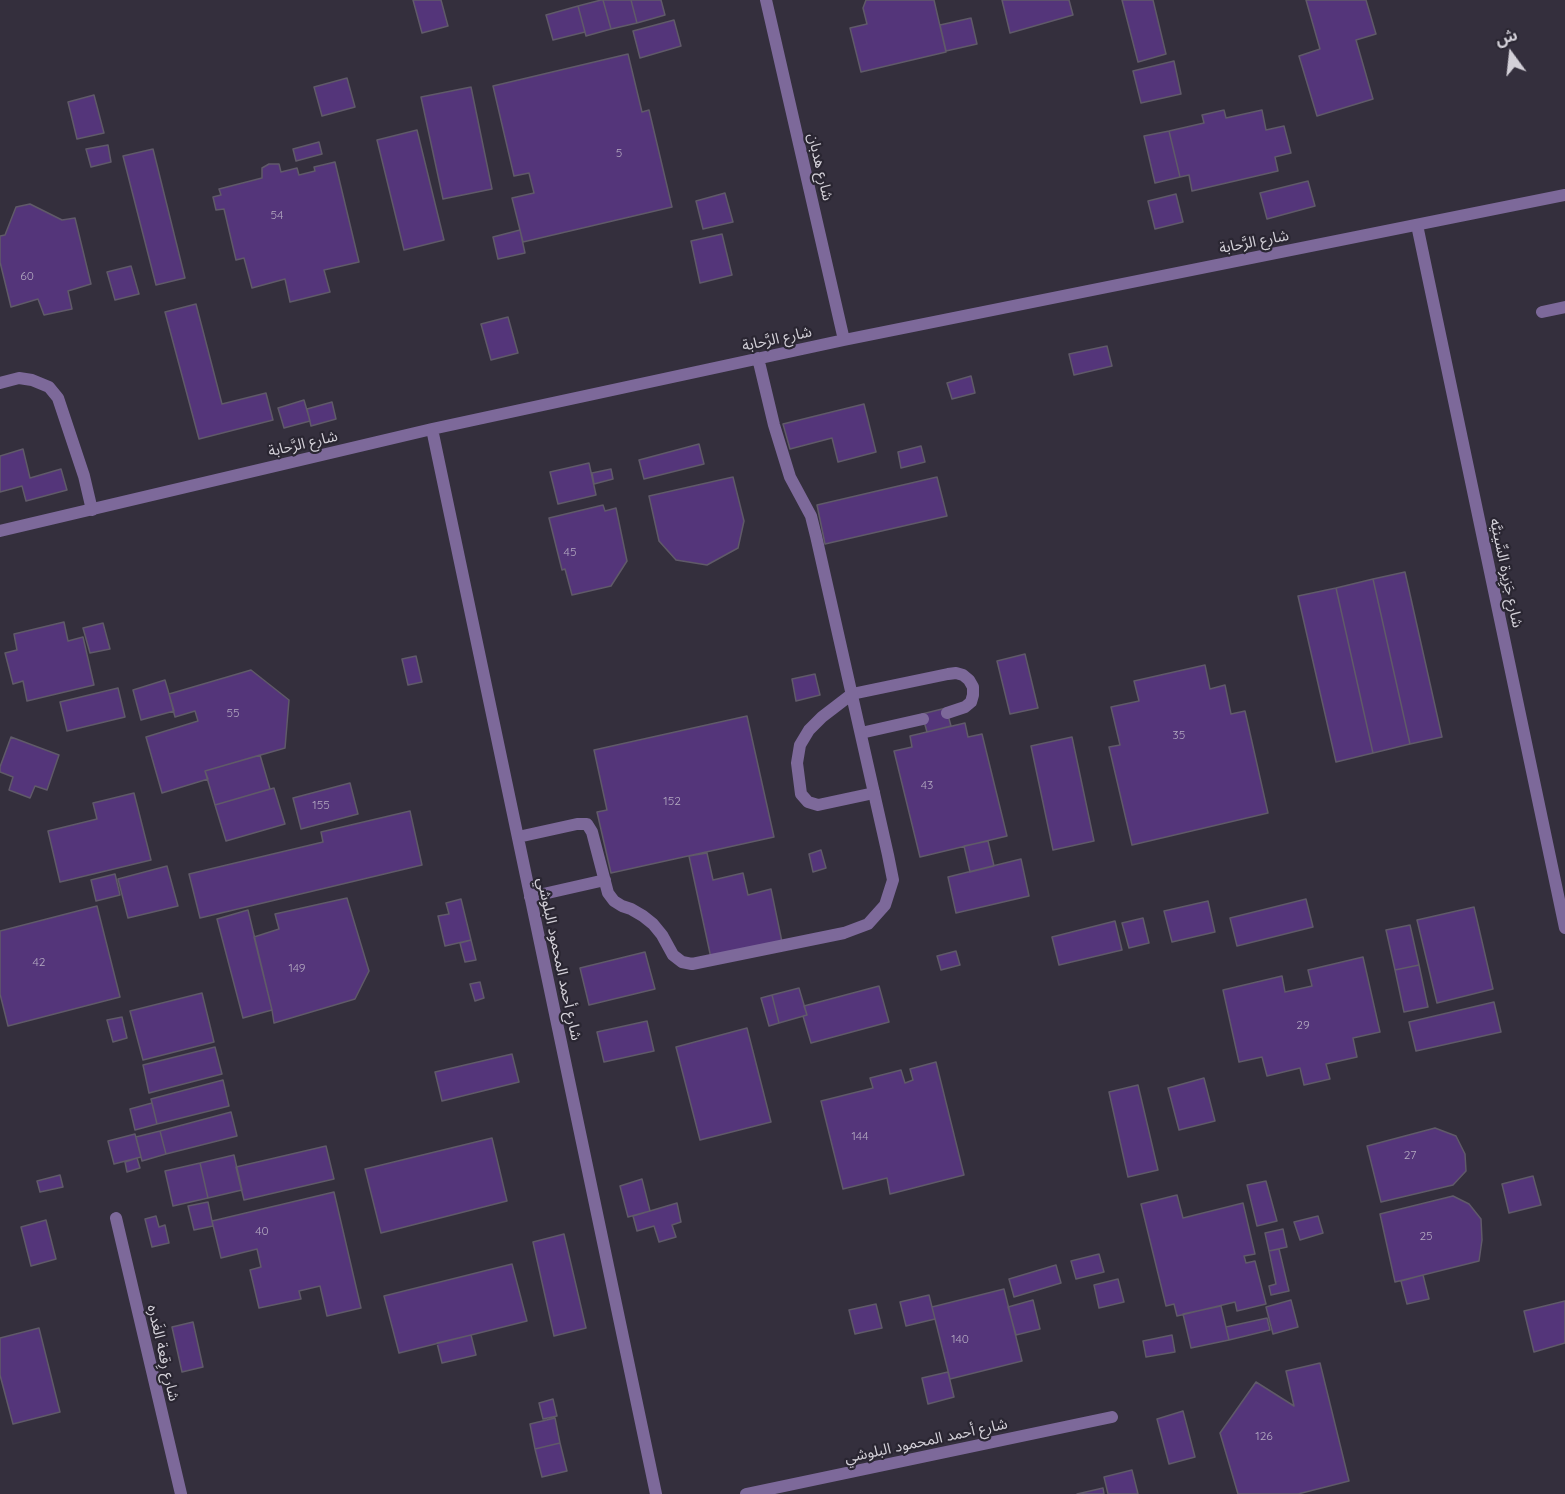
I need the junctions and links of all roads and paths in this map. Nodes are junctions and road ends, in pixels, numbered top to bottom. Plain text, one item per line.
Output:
1 (766, 0) edge
2 (1565, 195) edge
3 (1418, 225) junction
4 (1565, 307) edge
5 (1542, 312) dead end
6 (844, 340) junction
7 (758, 358) junction
8 (0, 383) edge
9 (432, 429) junction
10 (92, 510) junction
11 (0, 531) edge
12 (852, 694) junction
13 (947, 713) dead end
14 (923, 718) dead end
15 (861, 733) junction
16 (874, 793) junction
17 (518, 837) junction
18 (605, 880) junction
19 (530, 897) junction
20 (1565, 928) edge
21 (116, 1218) dead end
22 (1112, 1417) dead end
23 (181, 1494) edge
24 (656, 1494) edge
25 (746, 1494) edge

1 - 6 street, شارع هدبان
2 - 3 street, شارع الرَّحابة
3 - 6 street, شارع الرَّحابة
3 - 20 street, شارع جَزِيرة السِّينيَّه
4 - 5 street
6 - 7 street, شارع الرَّحابة
7 - 9 street, شارع الرَّحابة
7 - 12 street
8 - 10 street
9 - 10 street, شارع الرَّحابة
9 - 17 street, شارع أحمد المحمود البلوشي
10 - 11 street, شارع الرَّحابة
12 - 13 street
12 - 15 street
12 - 16 street
14 - 15 street
15 - 16 street
16 - 18 street
17 - 18 street
17 - 19 street, شارع أحمد المحمود البلوشي
18 - 19 street
19 - 24 street, شارع أحمد المحمود البلوشي
21 - 23 street, شارع رِقعة الغَدره
22 - 25 street, شارع أحمد المحمود البلوشي

